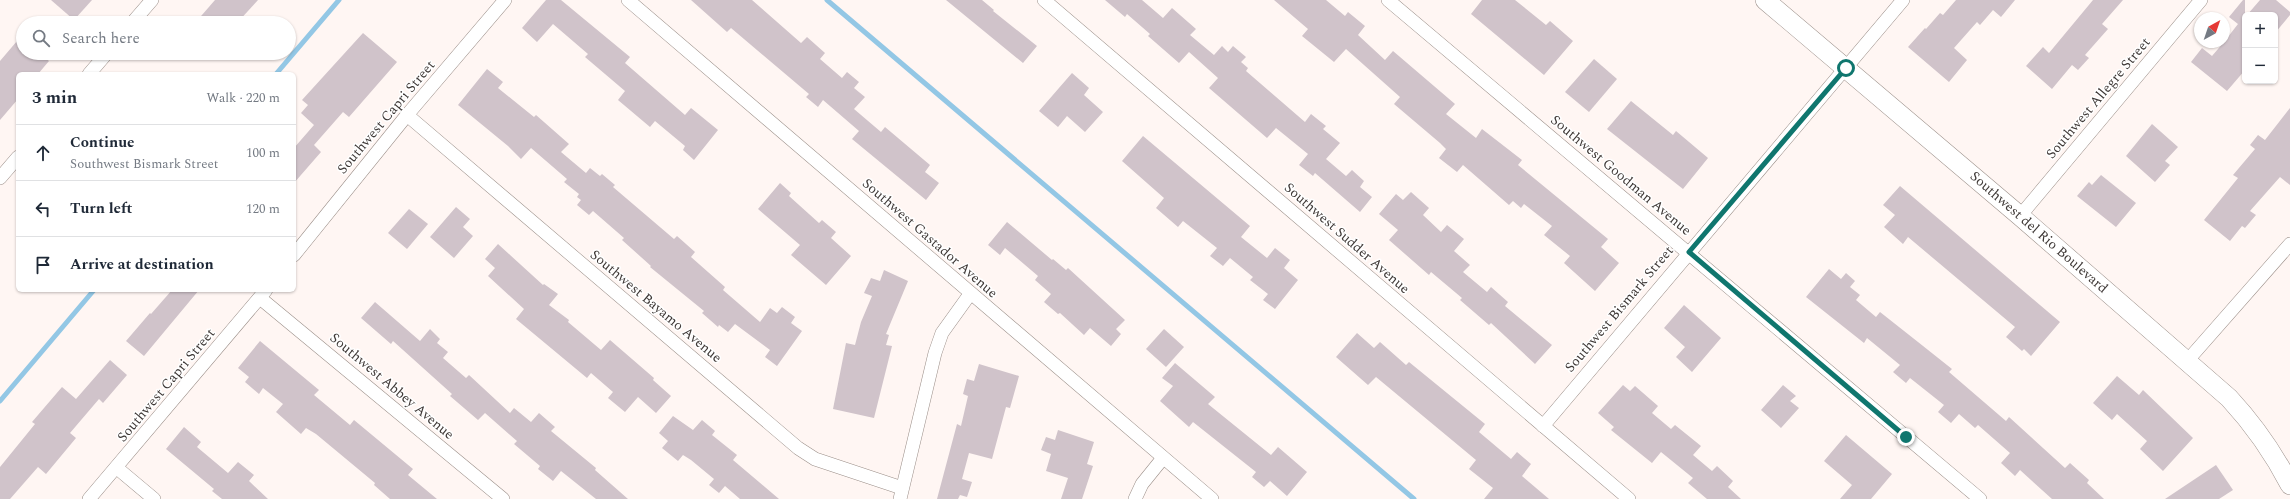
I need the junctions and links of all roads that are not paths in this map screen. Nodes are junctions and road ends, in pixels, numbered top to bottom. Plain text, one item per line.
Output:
1 (152, 0) edge
2 (505, 0) edge
3 (628, 0) edge
4 (1044, 0) edge
5 (1388, 0) edge
6 (1765, 0) edge
7 (1903, 0) edge
8 (2201, 0) edge
9 (138, 16) edge
10 (100, 60) edge
11 (1846, 68) junction
12 (91, 72) edge
13 (407, 115) junction
14 (16, 159) edge
15 (0, 178) edge
16 (2020, 216) junction
17 (2290, 244) edge
18 (1689, 252) junction
19 (296, 253) edge
20 (263, 294) edge
21 (970, 294) junction
22 (2188, 360) junction
23 (1543, 426) junction
24 (1163, 458) junction
25 (117, 468) junction
26 (2290, 485) edge
27 (901, 493) edge
28 (89, 499) edge
29 (154, 499) edge
30 (503, 499) edge
31 (1135, 499) edge
32 (1212, 499) edge
33 (1629, 499) edge
34 (1980, 499) edge

1 - 9 street
2 - 13 street, Southwest Capri Street
3 - 21 street, Southwest Gastador Avenue
4 - 23 street, Southwest Sudder Avenue
5 - 18 street, Southwest Goodman Avenue
6 - 11 street, Southwest del Rio Boulevard
7 - 11 street, Southwest Bismark Street
8 - 16 street, Southwest Allegre Street
10 - 12 street
11 - 16 street, Southwest del Rio Boulevard
11 - 18 street, Southwest Bismark Street
13 - 19 street, Southwest Capri Street
13 - 27 street, Southwest Bayamo Avenue
14 - 15 street
16 - 22 street, Southwest del Rio Boulevard
17 - 22 street
18 - 23 street, Southwest Bismark Street
18 - 34 street, Southwest Goodman Avenue
20 - 25 street, Southwest Capri Street
20 - 30 street, Southwest Abbey Avenue
21 - 24 street, Southwest Gastador Avenue
21 - 27 street
22 - 26 street, Southwest del Rio Boulevard
23 - 33 street, Southwest Sudder Avenue
24 - 31 street
24 - 32 street, Southwest Gastador Avenue
25 - 28 street, Southwest Capri Street
25 - 29 street

